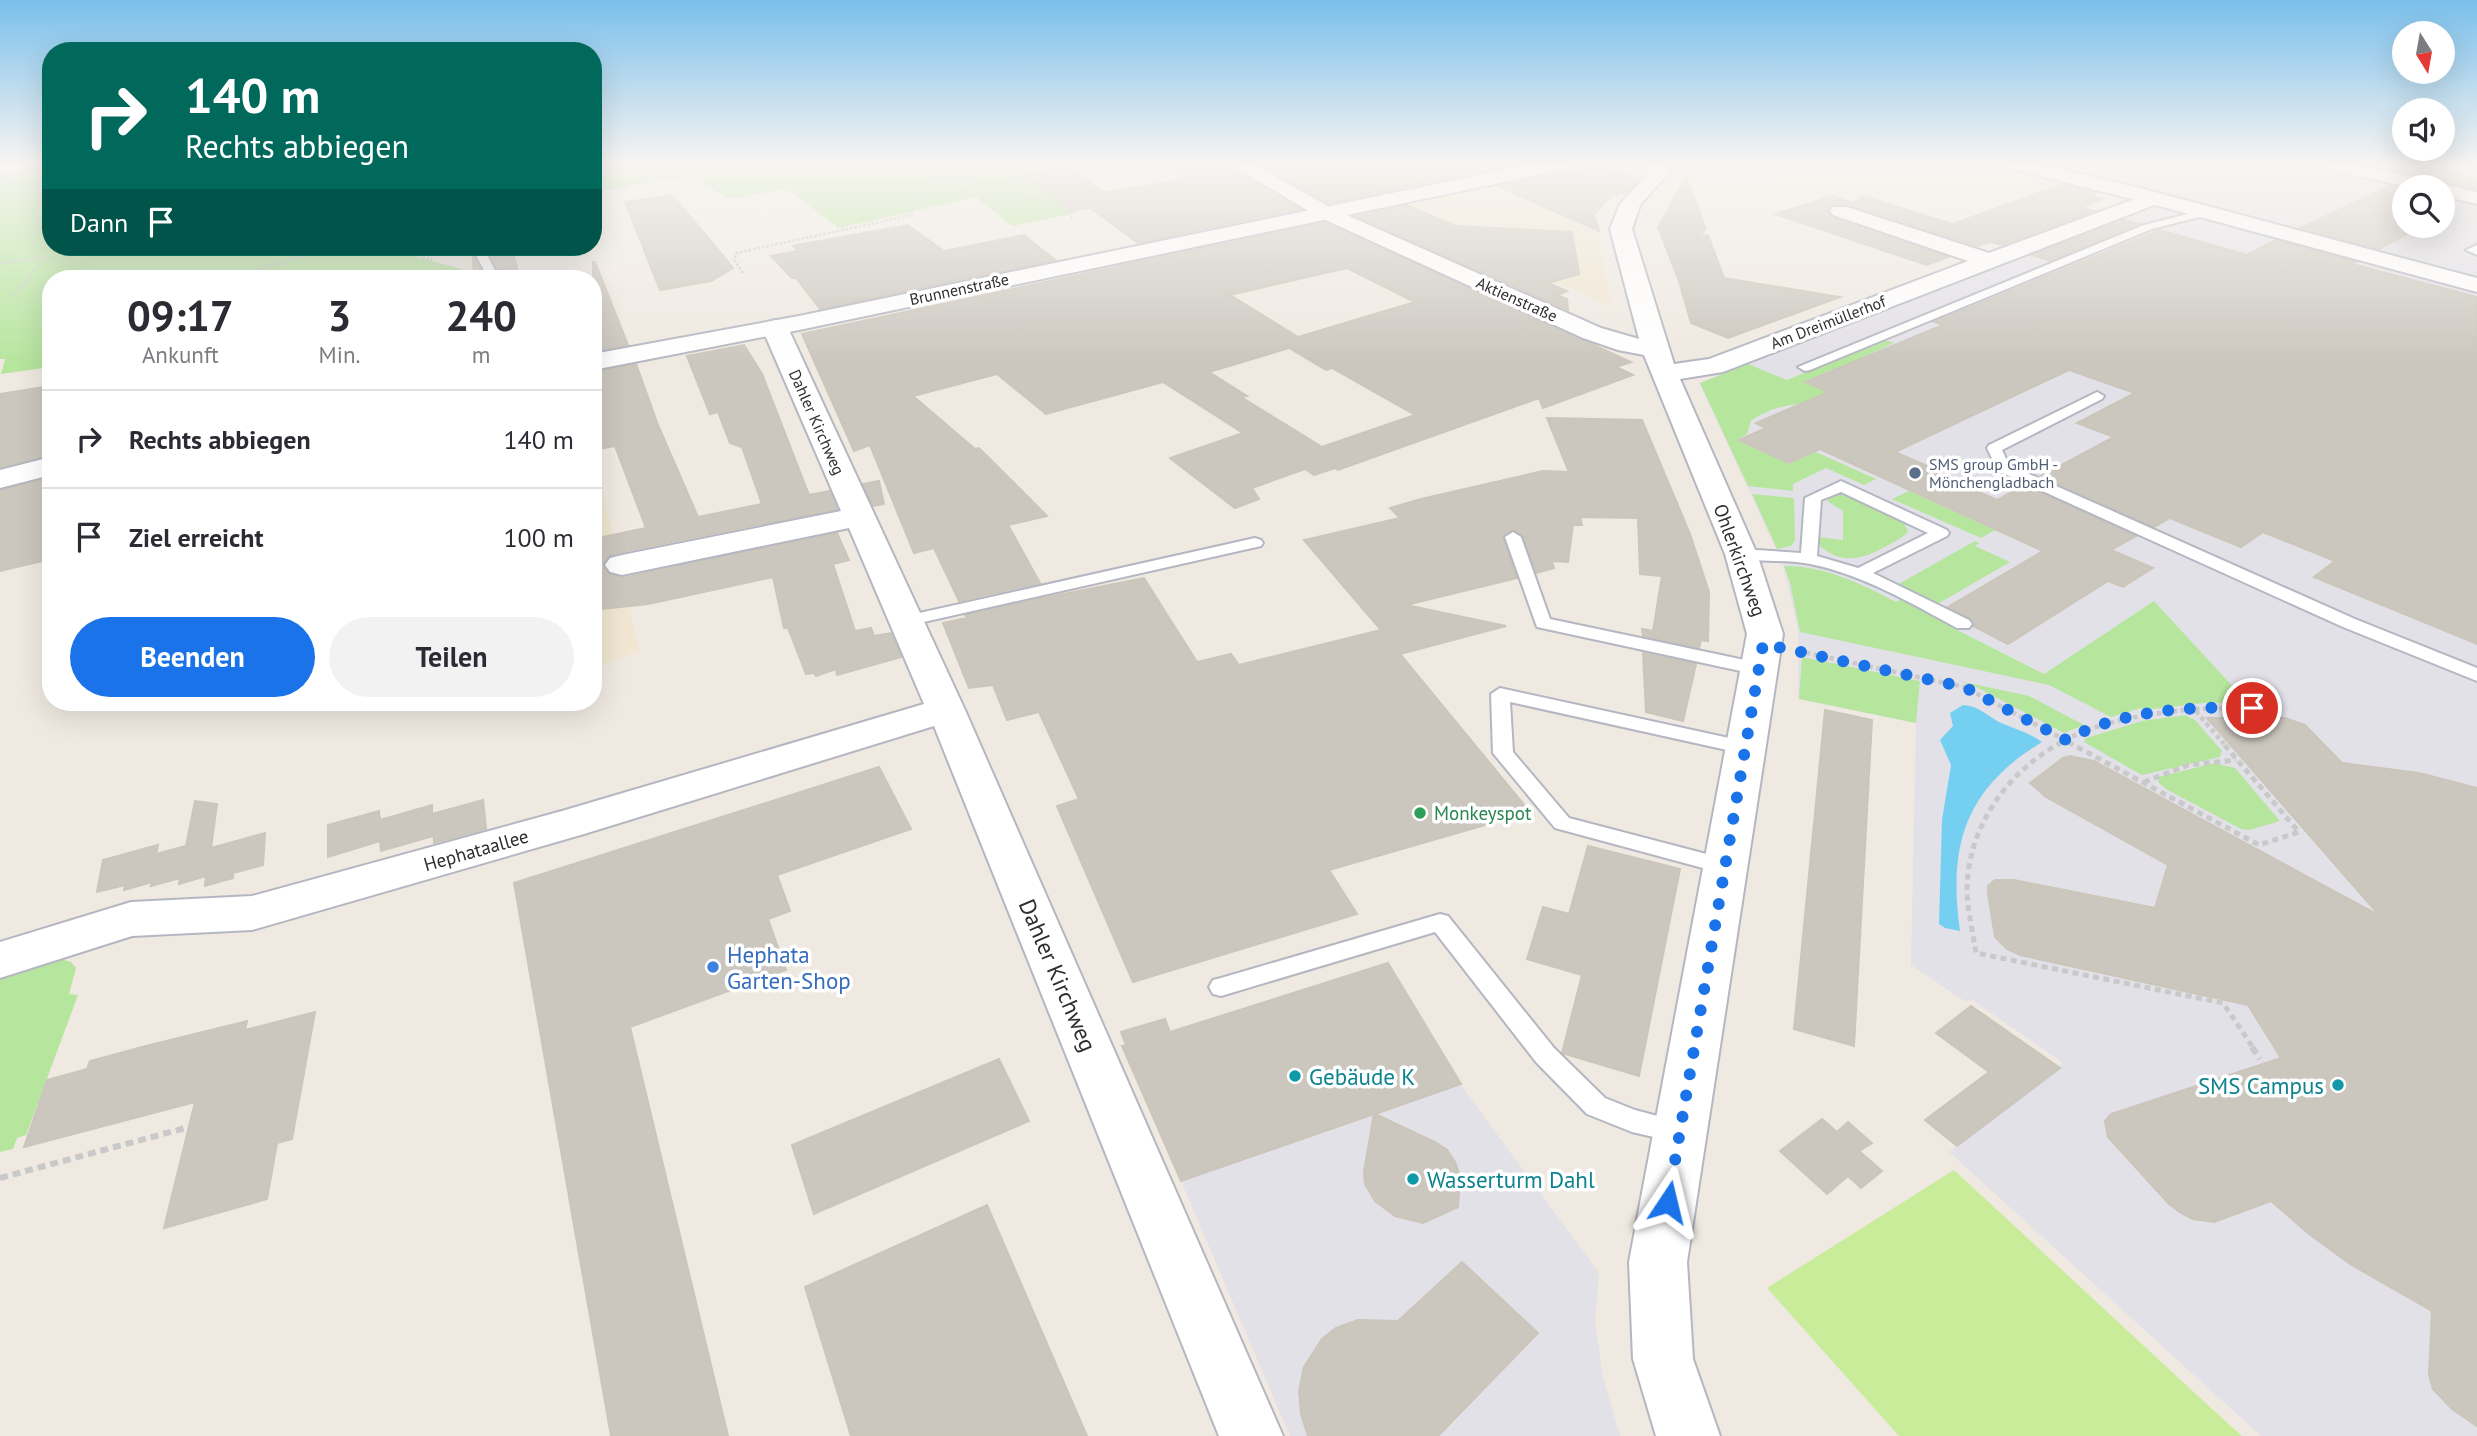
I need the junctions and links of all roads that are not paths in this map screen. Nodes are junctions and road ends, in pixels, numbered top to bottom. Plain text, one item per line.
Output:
1 (1243, 229) edge
2 (1362, 229) edge
3 (1621, 229) edge
4 (1894, 229) edge
5 (2073, 229) edge
6 (2143, 229) edge
7 (2270, 229) edge
8 (1989, 261) junction
9 (2477, 285) edge
10 (775, 328) junction
11 (602, 360) edge
12 (1658, 361) junction
13 (1805, 367) dead end
14 (2096, 396) dead end
15 (42, 468) edge
16 (0, 479) edge
17 (858, 517) junction
18 (1513, 537) dead end
19 (1255, 543) dead end
20 (1741, 554) junction
21 (1809, 559) junction
22 (622, 565) dead end
23 (1857, 575) junction
24 (906, 621) junction
25 (1963, 624) dead end
26 (1761, 657) junction
27 (2477, 675) edge
28 (946, 709) junction
29 (1745, 748) junction
30 (1726, 866) junction
31 (0, 961) edge
32 (1221, 987) dead end
33 (1680, 1132) junction
34 (1251, 1436) edge
35 (1688, 1436) edge

1 - 10 street, Brunnenstraße
2 - 12 street, Aktienstraße
3 - 12 street, Ohlerkirchweg
4 - 8 street
5 - 8 street, Am Dreimüllerhof
6 - 13 lane
7 - 9 street
8 - 12 street, Am Dreimüllerhof
10 - 11 street, Brunnenstraße
10 - 17 street, Dahler Kirchweg
12 - 20 street, Ohlerkirchweg
14 - 27 lane
15 - 16 street
17 - 22 street
17 - 24 street, Dahler Kirchweg
18 - 26 lane
19 - 24 lane
20 - 21 lane
20 - 26 street, Ohlerkirchweg
21 - 23 lane
21 - 23 lane
23 - 25 lane
24 - 28 street, Dahler Kirchweg
26 - 29 street, Ohlerkirchweg
28 - 31 street, Hephataallee
28 - 34 street, Dahler Kirchweg
29 - 30 street, Ohlerkirchweg
29 - 30 lane
30 - 33 street, Ohlerkirchweg
32 - 33 lane
33 - 35 street, Ohlerkirchweg

